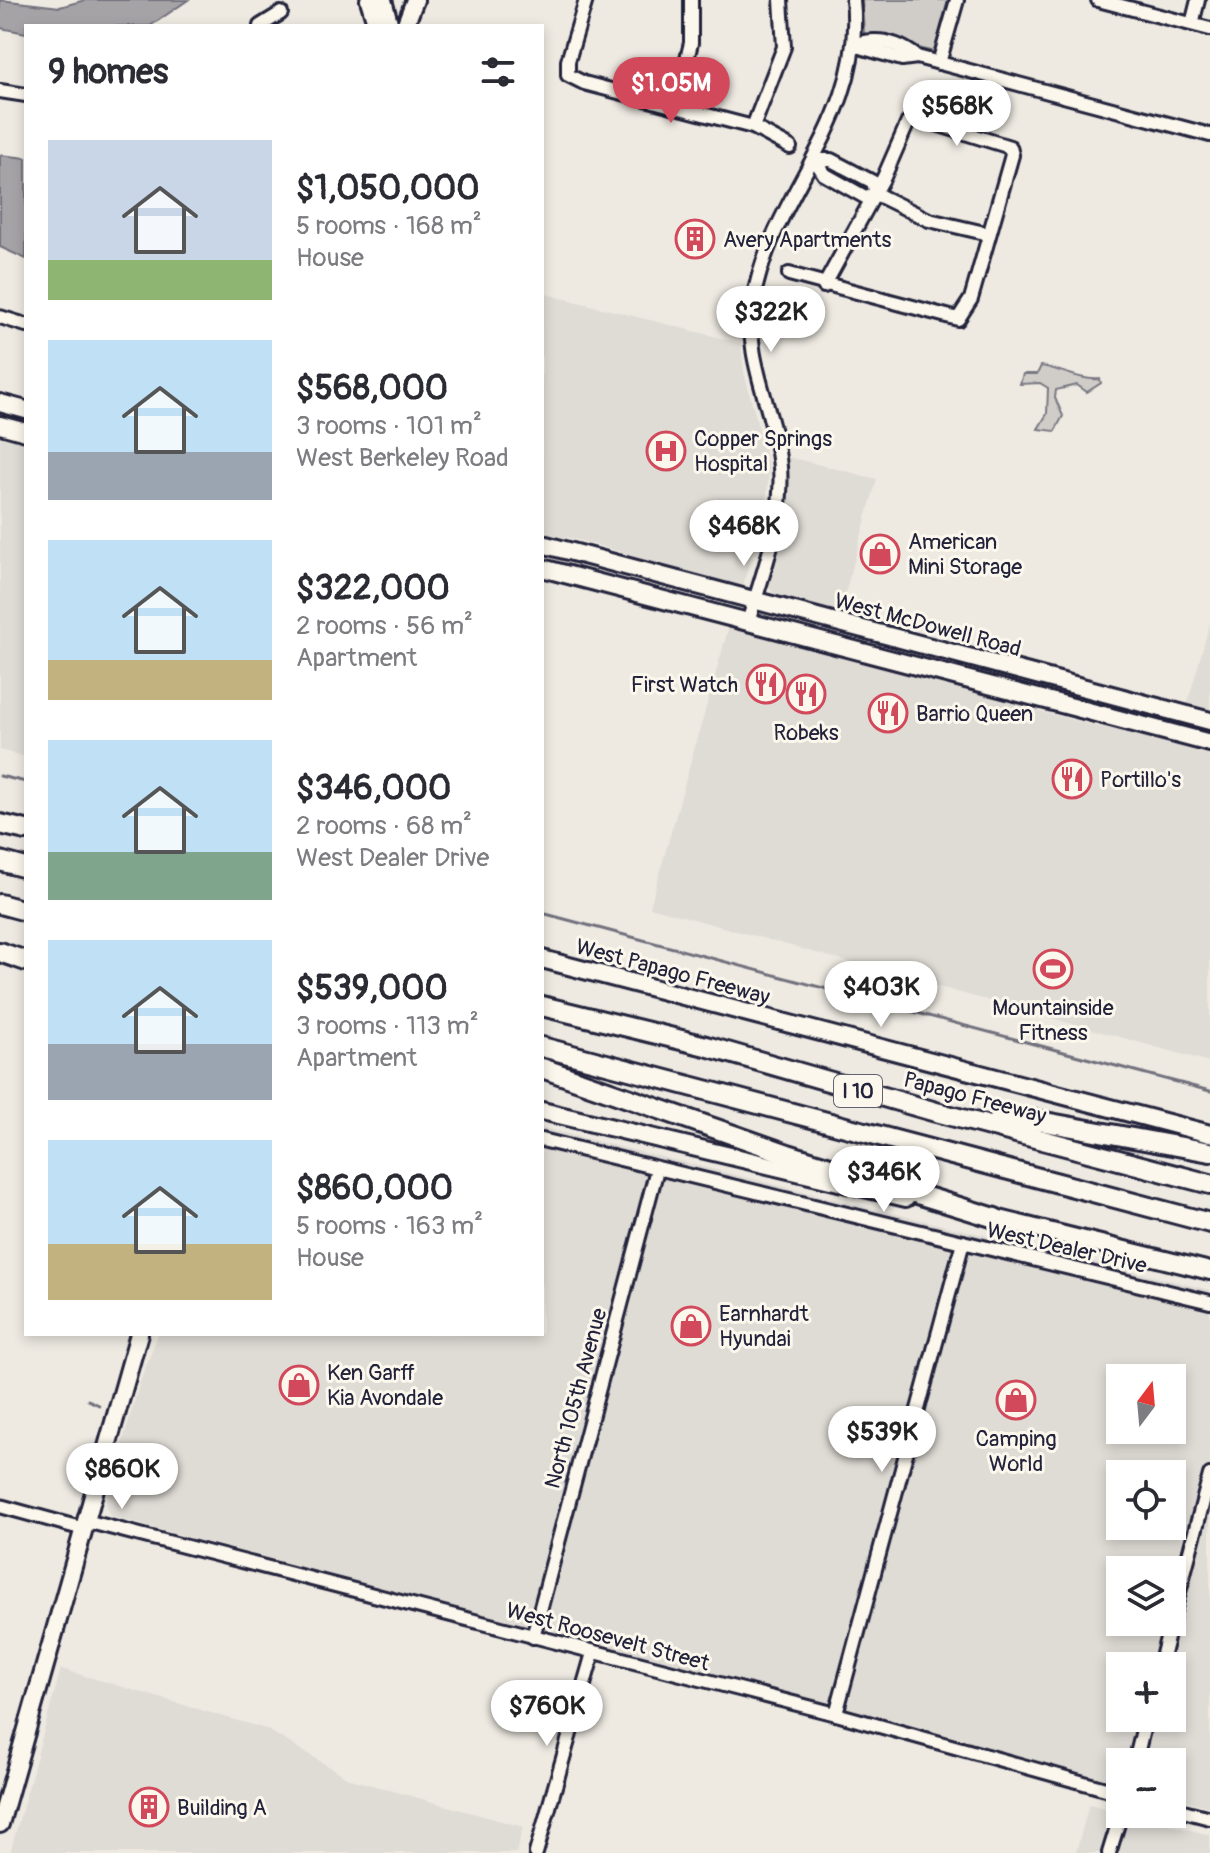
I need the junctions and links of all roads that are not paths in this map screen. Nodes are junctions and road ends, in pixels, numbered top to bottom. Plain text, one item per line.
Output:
1 (369, 0) edge
2 (383, 0) edge
3 (415, 0) edge
4 (586, 0) edge
5 (691, 0) edge
6 (781, 0) edge
7 (853, 0) edge
8 (957, 0) edge
9 (1098, 0) edge
10 (1198, 0) edge
11 (281, 13) dead end
12 (263, 24) edge
13 (376, 24) edge
14 (389, 24) edge
15 (406, 24) edge
16 (1192, 24) junction
17 (1210, 29) edge
18 (853, 45) junction
19 (939, 63) junction
20 (0, 91) edge
21 (24, 95) edge
22 (675, 107) junction
23 (753, 127) junction
24 (1210, 135) edge
25 (790, 147) dead end
26 (815, 160) junction
27 (853, 172) junction
28 (845, 186) junction
29 (876, 194) junction
30 (989, 234) junction
31 (789, 274) dead end
32 (824, 286) junction
33 (0, 317) edge
34 (24, 324) edge
35 (0, 403) edge
36 (24, 409) edge
37 (0, 425) edge
38 (24, 431) edge
39 (544, 545) edge
40 (544, 569) edge
41 (754, 601) junction
42 (748, 622) junction
43 (1210, 721) edge
44 (1210, 743) edge
45 (0, 824) edge
46 (24, 830) edge
47 (0, 861) edge
48 (24, 867) edge
49 (0, 904) edge
50 (24, 910) edge
51 (0, 952) edge
52 (24, 960) edge
53 (544, 960) edge
54 (544, 1006) edge
55 (544, 1048) edge
56 (544, 1069) edge
57 (544, 1111) edge
58 (979, 1122) junction
59 (1210, 1134) edge
60 (544, 1141) edge
61 (1210, 1152) edge
62 (657, 1169) junction
63 (1210, 1184) edge
64 (995, 1218) junction
65 (1210, 1223) edge
66 (963, 1242) junction
67 (1210, 1271) edge
68 (1210, 1302) edge
69 (138, 1336) edge
70 (1210, 1475) edge
71 (0, 1506) edge
72 (85, 1525) junction
73 (1186, 1567) edge
74 (533, 1637) junction
75 (593, 1653) junction
76 (836, 1714) junction
77 (1106, 1789) edge
78 (1186, 1812) edge
79 (1210, 1818) edge
80 (0, 1824) edge
81 (1117, 1828) edge
82 (536, 1853) edge
83 (1109, 1853) edge

1 - 13 main road
2 - 14 main road
3 - 15 main road
4 - 22 street
5 - 22 street
6 - 23 street
7 - 18 street
8 - 19 street
9 - 16 street
10 - 16 street
11 - 12 street
16 - 17 street
18 - 19 street
18 - 26 street
19 - 24 street
20 - 21 street
22 - 23 street
23 - 25 street
26 - 27 street
26 - 28 street
26 - 41 street
27 - 28 street
27 - 29 street
28 - 29 street
29 - 30 street
29 - 30 street
29 - 32 street
30 - 32 street
31 - 32 street
33 - 34 street
35 - 36 main road
37 - 38 main road
39 - 41 main road, West McDowell Road
40 - 42 main road, West McDowell Road
41 - 42 street
41 - 43 main road, West McDowell Road
42 - 44 main road, West McDowell Road
45 - 46 highway
47 - 48 highway
49 - 50 highway
51 - 52 highway
53 - 59 main road, West Papago Freeway
54 - 58 highway, Papago Freeway / I 10
55 - 65 highway, I 10
56 - 64 highway
57 - 64 main road
58 - 61 highway
58 - 63 highway, Papago Freeway / I 10
60 - 62 street, West Dealer Drive
62 - 66 street, West Dealer Drive
62 - 74 street, North 105th Avenue
64 - 67 main road
66 - 68 street, West Dealer Drive
66 - 76 street
69 - 72 main road
70 - 73 street
71 - 72 street, West Roosevelt Street
72 - 74 street, West Roosevelt Street
72 - 80 main road
74 - 75 street, West Roosevelt Street
75 - 76 street, West Roosevelt Street
75 - 82 street
76 - 77 street, West Roosevelt Street
78 - 79 street
81 - 83 street

